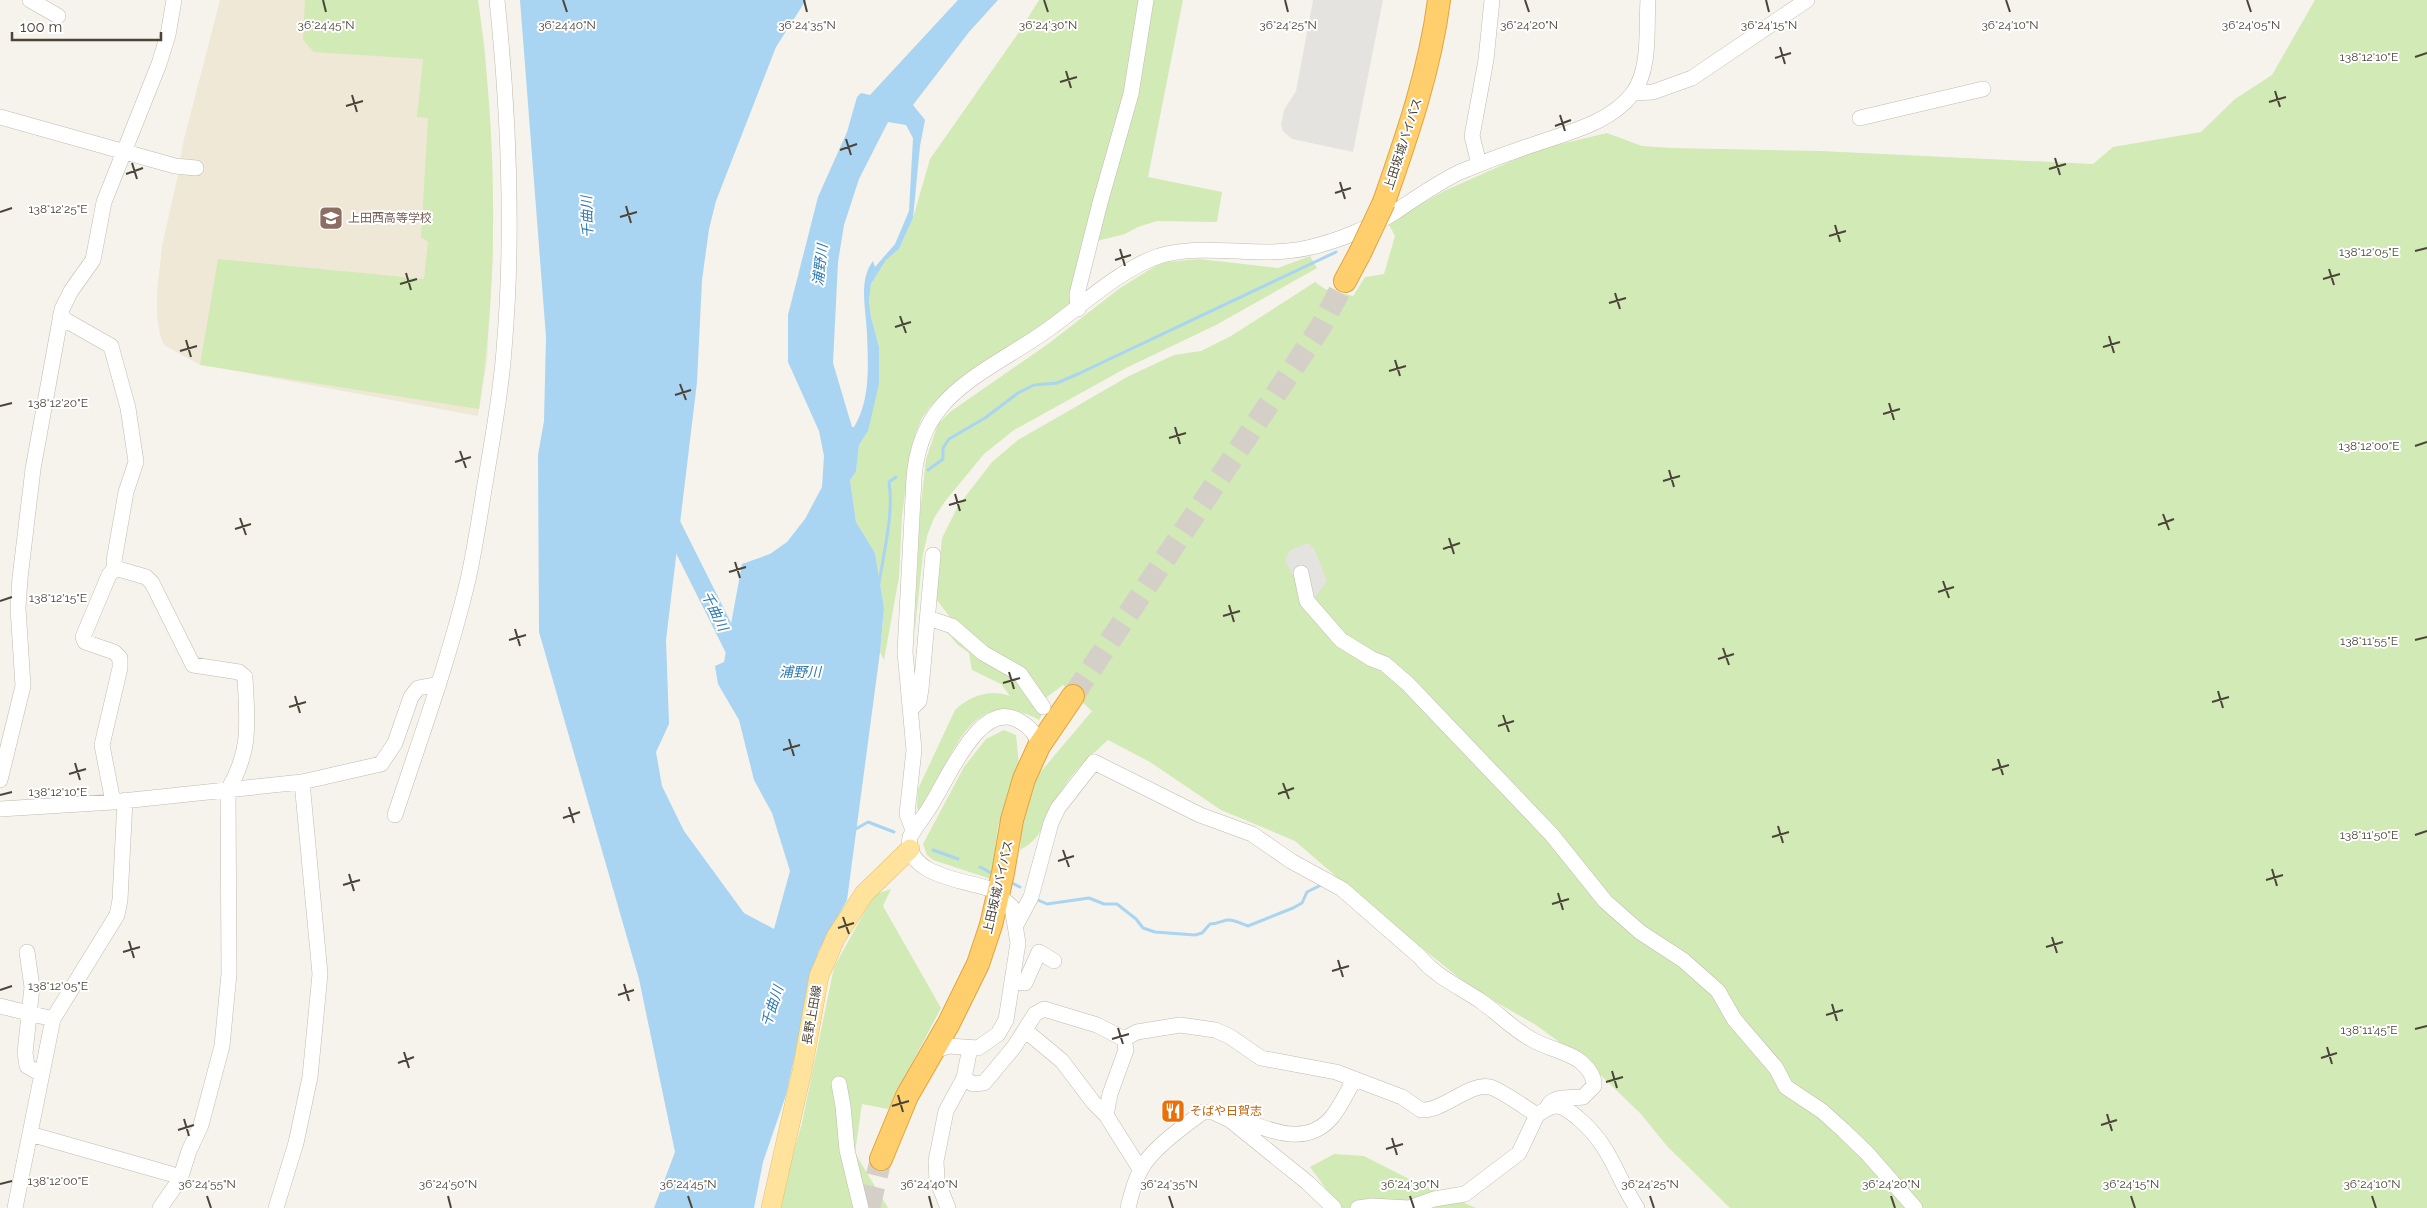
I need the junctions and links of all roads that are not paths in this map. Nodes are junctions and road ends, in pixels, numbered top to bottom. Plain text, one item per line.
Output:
1 (30, 0) edge
2 (174, 0) edge
3 (496, 0) edge
4 (1146, 0) edge
5 (1439, 0) edge
6 (1492, 0) edge
7 (1648, 0) edge
8 (1807, 0) edge
9 (1788, 5) edge
10 (58, 16) dead end
11 (1983, 89) dead end
12 (1633, 93) junction
13 (0, 117) edge
14 (1860, 118) dead end
15 (124, 151) junction
16 (1479, 164) junction
17 (196, 168) dead end
18 (1346, 281) tunnel mouth
19 (1078, 309) junction
20 (60, 318) junction
21 (933, 555) dead end
22 (115, 568) junction
23 (1301, 573) dead end
24 (928, 618) junction
25 (439, 684) junction
26 (1073, 696) tunnel mouth
27 (911, 709) junction
28 (1049, 715) junction
29 (1025, 724) junction
30 (1039, 746) junction
31 (0, 780) edge
32 (302, 782) junction
33 (228, 790) junction
34 (119, 801) junction
35 (0, 809) edge
36 (395, 815) dead end
37 (913, 830) junction
38 (910, 849) junction
39 (987, 888) dead end
40 (1003, 899) dead end
41 (1016, 925) junction
42 (27, 952) dead end
43 (1054, 961) dead end
44 (1013, 982) junction
45 (0, 1006) edge
46 (29, 1013) junction
47 (53, 1019) junction
48 (949, 1024) junction
49 (1026, 1031) junction
50 (1124, 1039) junction
51 (970, 1048) junction
52 (933, 1051) junction
53 (41, 1074) junction
54 (964, 1078) junction
55 (1354, 1080) junction
56 (839, 1084) dead end
57 (1542, 1112) junction
58 (1106, 1115) junction
59 (1230, 1120) junction
60 (30, 1134) junction
61 (881, 1159) tunnel mouth
62 (1140, 1169) junction
63 (180, 1179) junction
64 (15, 1208) edge
65 (160, 1208) edge
66 (276, 1208) edge
67 (771, 1208) edge
68 (861, 1208) edge
69 (948, 1208) edge
70 (1128, 1208) edge
71 (1334, 1208) edge
72 (1358, 1208) edge
73 (1637, 1208) edge
74 (1915, 1208) edge

1 - 10 street
2 - 15 street
3 - 25 street
4 - 19 street
5 - 18 highway, 上田坂城バイパス, bridge
6 - 16 street
7 - 12 street
8 - 9 street
9 - 12 street
11 - 14 street
12 - 16 street
13 - 15 street
15 - 17 street
15 - 20 street
16 - 19 street
19 - 27 street
20 - 22 street
20 - 31 street
21 - 24 street
22 - 33 street
22 - 34 street
23 - 74 street
24 - 27 street
24 - 28 street
25 - 32 street
25 - 36 street
26 - 28 highway, 上田坂城バイパス
27 - 37 street
28 - 29 street
28 - 30 highway, 上田坂城バイパス
29 - 30 street
29 - 37 street
30 - 48 highway, 上田坂城バイパス
32 - 33 street
32 - 66 street
33 - 34 street
33 - 63 street
34 - 35 street
34 - 47 street
37 - 38 street
38 - 39 street
38 - 67 main road, 長野上田線
40 - 41 street
41 - 44 street
41 - 57 street
42 - 46 street
43 - 44 street
44 - 51 street
45 - 46 street
46 - 47 street
46 - 53 street
47 - 53 street
48 - 51 street
48 - 52 highway, 上田坂城バイパス
49 - 50 street
49 - 54 street
49 - 58 street
50 - 55 street
50 - 58 street
51 - 52 street
51 - 54 street
52 - 61 highway, 上田坂城バイパス
53 - 60 street
54 - 69 street
55 - 57 street
55 - 59 street
56 - 68 street
57 - 72 street
57 - 73 street
58 - 62 street
59 - 62 street
59 - 71 street
60 - 63 street
60 - 64 street
62 - 70 street
63 - 65 street

